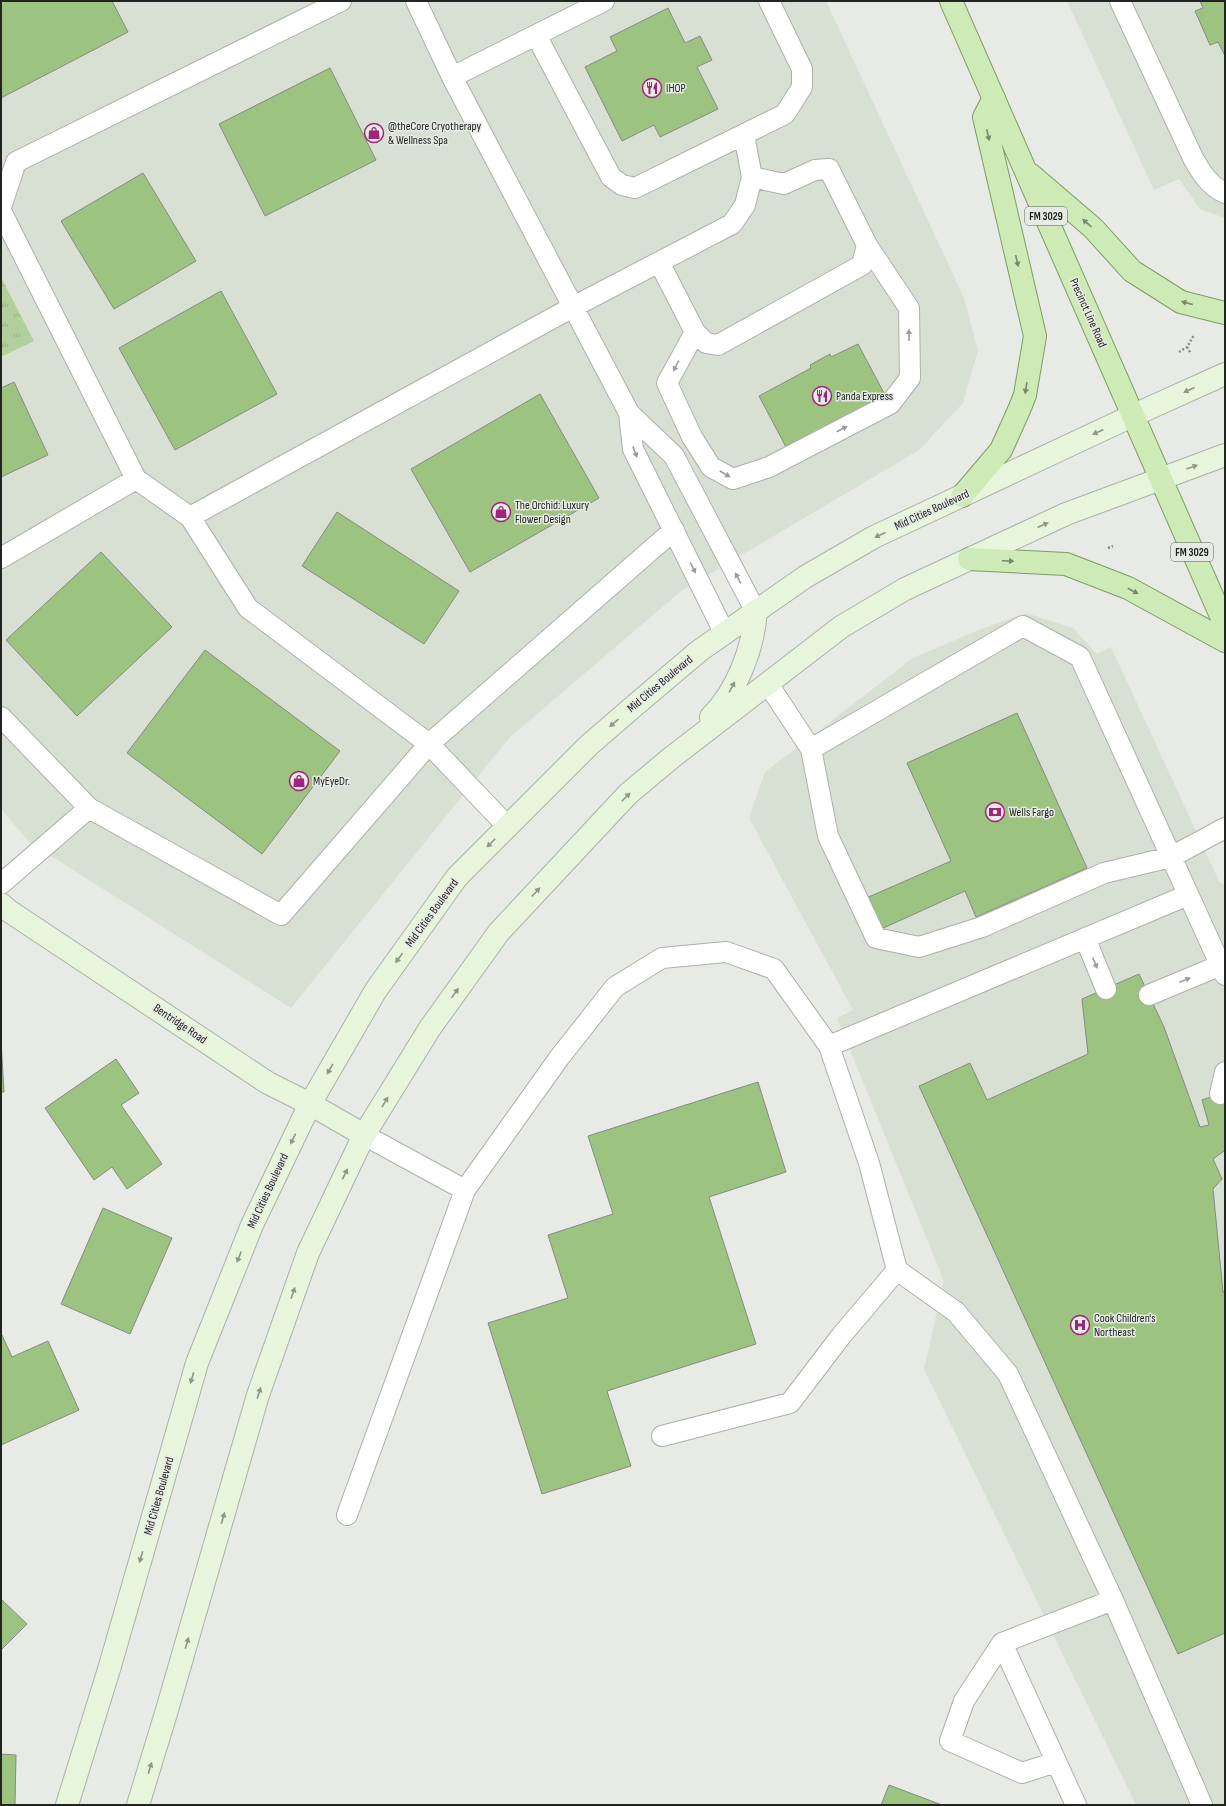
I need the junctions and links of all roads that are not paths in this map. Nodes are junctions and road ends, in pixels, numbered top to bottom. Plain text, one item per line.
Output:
1 (341, 1) edge
2 (416, 1) edge
3 (604, 1) edge
4 (769, 1) edge
5 (950, 1) edge
6 (1120, 1) edge
7 (536, 35) junction
8 (452, 77) junction
9 (994, 98) junction
10 (744, 135) junction
11 (1025, 170) junction
12 (752, 177) junction
13 (1225, 193) edge
14 (1, 207) edge
15 (1, 211) edge
16 (867, 245) junction
17 (659, 262) junction
18 (573, 307) junction
19 (1225, 313) edge
20 (695, 332) junction
21 (1225, 374) edge
22 (629, 413) junction
23 (1134, 415) junction
24 (1225, 455) edge
25 (136, 479) junction
26 (1160, 479) junction
27 (962, 496) junction
28 (190, 517) junction
29 (674, 530) junction
30 (1, 558) edge
31 (969, 559) junction
32 (756, 612) junction
33 (1225, 625) edge
34 (725, 634) junction
35 (1225, 642) edge
36 (768, 684) junction
37 (1, 717) edge
38 (429, 744) junction
39 (812, 750) junction
40 (671, 758) junction
41 (89, 808) junction
42 (508, 827) junction
43 (1225, 828) edge
44 (1171, 857) junction
45 (1, 884) edge
46 (1188, 895) junction
47 (1, 904) edge
48 (1085, 938) junction
49 (1223, 970) edge
50 (1106, 989) dead end
51 (1149, 995) dead end
52 (829, 1046) junction
53 (1225, 1072) edge
54 (1220, 1094) dead end
55 (310, 1104) junction
56 (364, 1135) junction
57 (465, 1190) junction
58 (897, 1270) junction
59 (662, 1436) dead end
60 (347, 1515) dead end
61 (1113, 1600) junction
62 (1002, 1643) junction
63 (1056, 1762) junction
64 (67, 1805) edge
65 (138, 1805) edge
66 (1076, 1805) edge
67 (1202, 1805) edge

1 - 14 lane
2 - 8 lane
3 - 7 lane
4 - 10 lane
5 - 9 main road, Precinct Line Road / FM 3029
6 - 13 lane
7 - 8 lane
7 - 10 lane
8 - 18 lane
9 - 11 main road, Precinct Line Road / FM 3029
9 -> 27 main road
10 - 12 lane
19 -> 11 main road
11 - 23 main road, Precinct Line Road / FM 3029
12 - 16 lane
12 - 17 lane
15 - 25 lane
16 - 20 lane
20 -> 16 lane
17 - 18 lane
17 - 20 lane
18 - 22 lane
18 - 28 lane
21 -> 23 main road, Mid Cities Boulevard
22 -> 29 lane
32 -> 22 lane
23 - 26 main road, Precinct Line Road / FM 3029
23 -> 27 main road, Mid Cities Boulevard
26 -> 24 main road
25 - 28 lane
25 - 30 lane
31 -> 26 main road
26 - 33 main road, Precinct Line Road / FM 3029
27 -> 32 main road, Mid Cities Boulevard
28 - 38 lane
29 -> 34 lane
29 - 38 lane
31 -> 35 main road
31 - 36 main road
32 - 34 main road, Mid Cities Boulevard
40 -> 32 main road
34 -> 42 main road, Mid Cities Boulevard
36 - 39 lane
36 - 40 main road
37 - 41 lane
38 - 41 lane
38 - 42 lane
39 - 44 lane
39 - 44 lane
56 -> 40 main road
41 - 45 lane
42 -> 55 main road, Mid Cities Boulevard
43 - 44 lane
44 - 46 lane
46 - 48 lane
46 - 49 lane
47 - 55 main road, Bentridge Road
48 -> 50 lane
48 - 52 lane
51 -> 49 lane
52 - 57 lane
52 - 58 lane
53 - 54 lane
55 - 56 main road, Bentridge Road
55 -> 64 main road, Mid Cities Boulevard
56 - 57 lane
65 -> 56 main road
57 - 60 lane
58 - 59 lane
58 - 61 lane
61 - 62 lane
61 - 67 lane
62 - 63 lane
62 - 63 lane
63 - 66 lane

